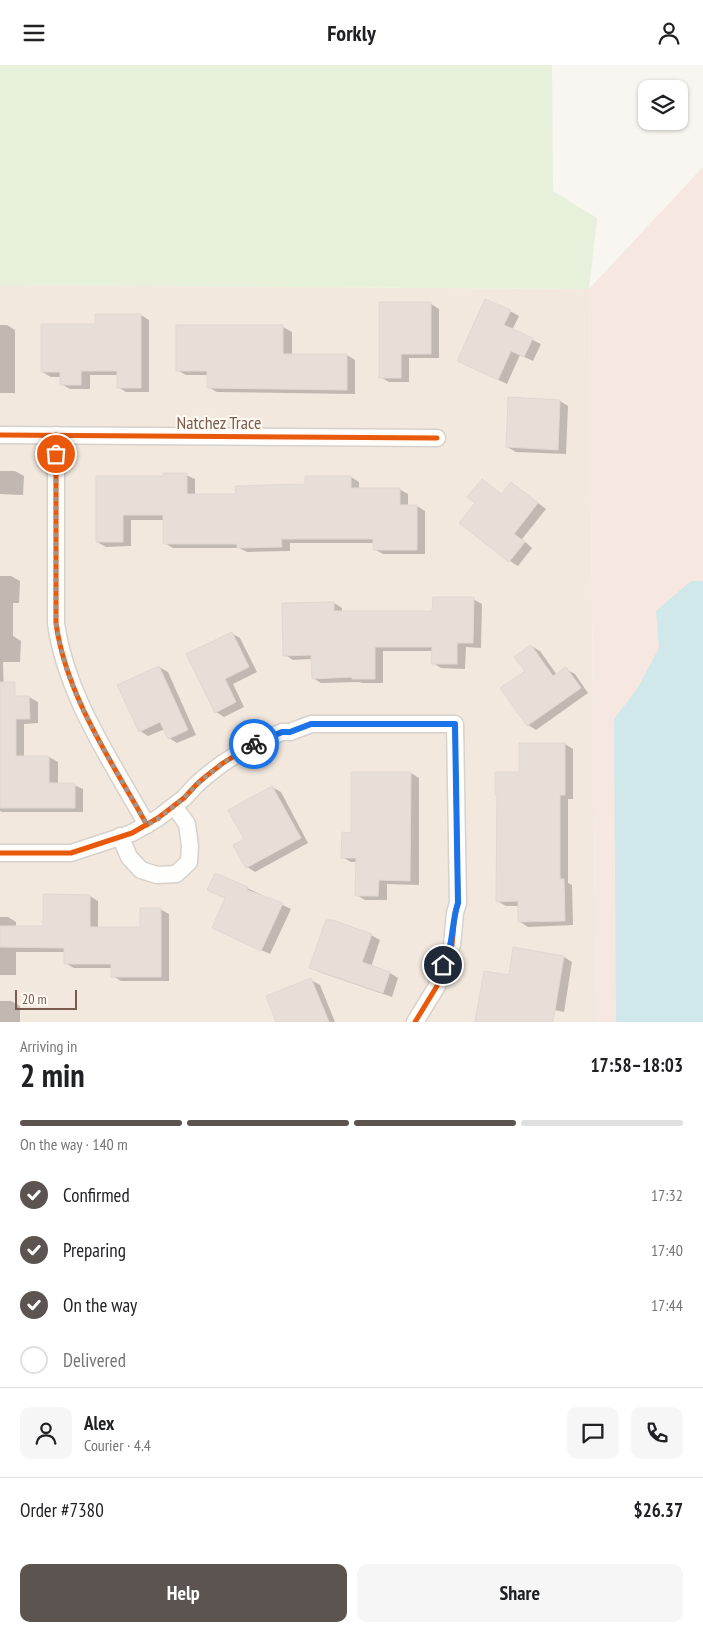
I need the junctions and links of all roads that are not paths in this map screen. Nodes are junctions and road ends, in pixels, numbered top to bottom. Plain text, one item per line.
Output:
1 (0, 435) edge
2 (56, 435) junction
3 (437, 438) dead end
4 (174, 806) junction
5 (147, 825) junction
6 (120, 836) junction
7 (0, 853) edge
8 (416, 1020) edge

1 - 2 street, Natchez Trace
2 - 3 street, Natchez Trace
2 - 5 street
4 - 5 street
4 - 6 street
4 - 8 street
5 - 6 street
6 - 7 street

